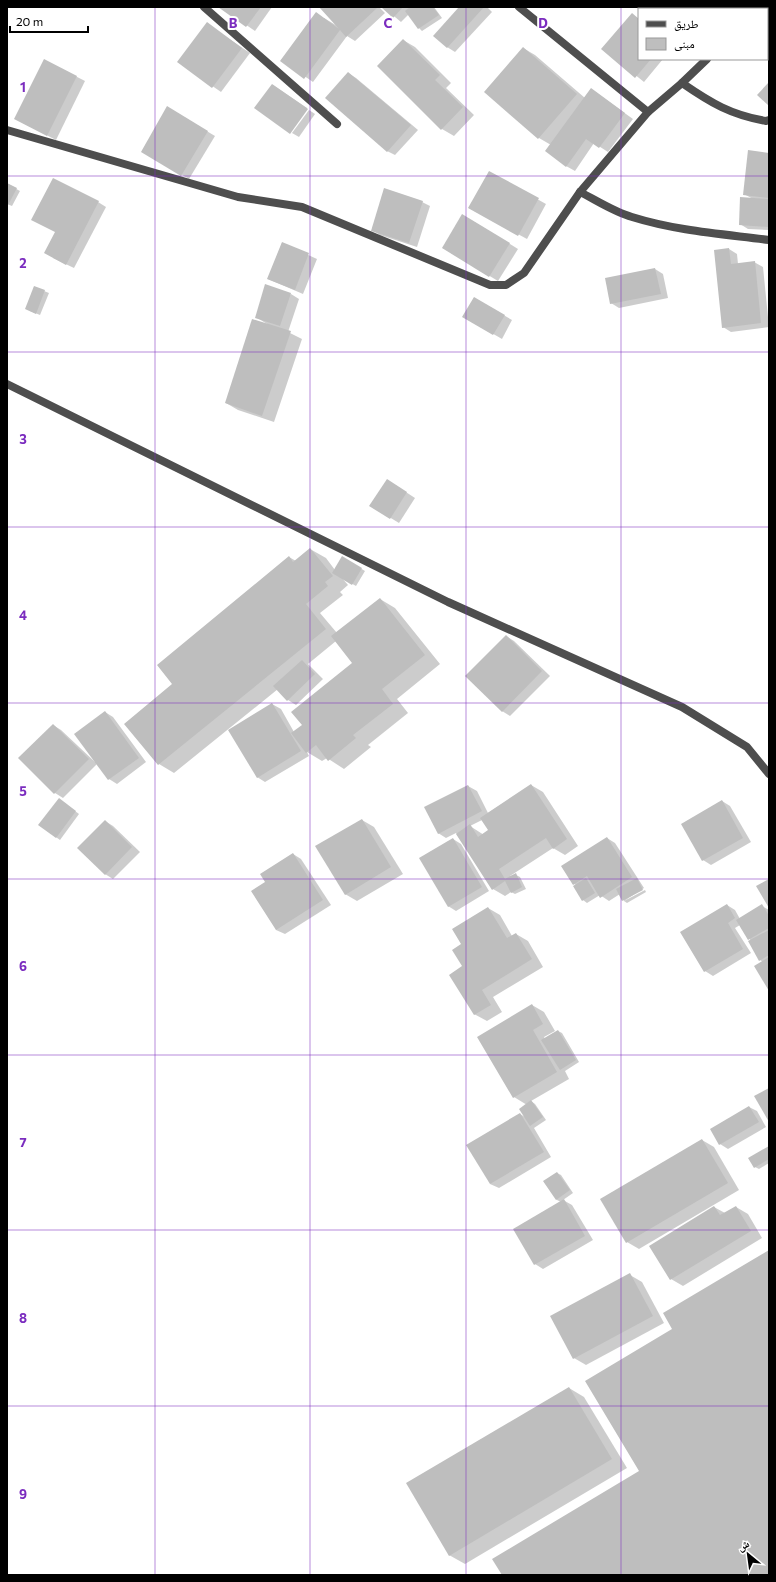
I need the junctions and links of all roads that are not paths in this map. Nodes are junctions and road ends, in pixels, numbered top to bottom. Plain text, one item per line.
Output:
1 (204, 7) edge
2 (519, 7) edge
3 (706, 60) edge
4 (682, 83) junction
5 (648, 112) junction
6 (769, 120) edge
7 (337, 124) dead end
8 (7, 130) edge
9 (580, 192) junction
10 (769, 240) edge
11 (7, 384) edge
12 (769, 774) edge

1 - 7 street
2 - 5 street
3 - 4 street
4 - 5 street
4 - 6 street
5 - 9 street
8 - 9 street
9 - 10 street
11 - 12 street

